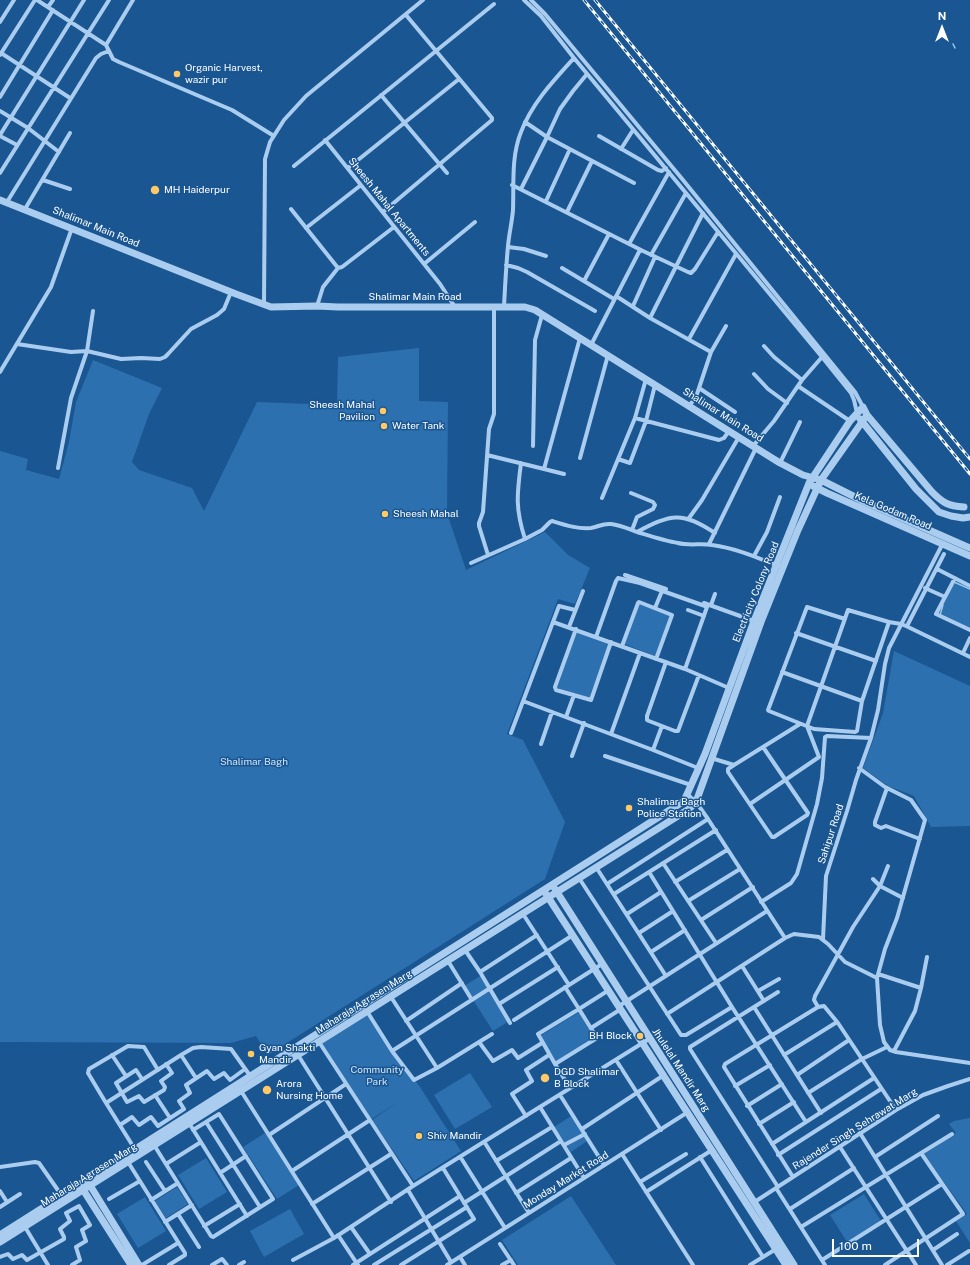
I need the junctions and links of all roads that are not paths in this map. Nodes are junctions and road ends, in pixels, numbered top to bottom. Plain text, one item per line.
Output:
1 (14, 0) edge
2 (36, 0) edge
3 (53, 0) edge
4 (84, 0) edge
5 (109, 0) edge
6 (133, 0) edge
7 (423, 0) edge
8 (524, 0) edge
9 (531, 0) edge
10 (494, 4) dead end
11 (48, 7) junction
12 (53, 10) junction
13 (406, 15) junction
14 (70, 21) junction
15 (0, 22) edge
16 (88, 33) junction
17 (106, 45) junction
18 (109, 51) junction
19 (436, 51) junction
20 (1, 54) edge
21 (574, 58) junction
22 (19, 65) junction
23 (587, 74) junction
24 (36, 76) junction
25 (459, 79) junction
26 (53, 87) junction
27 (381, 95) junction
28 (0, 97) edge
29 (70, 98) junction
30 (0, 111) edge
31 (11, 117) junction
32 (525, 122) junction
33 (405, 123) junction
34 (28, 128) junction
35 (633, 130) junction
36 (70, 133) dead end
37 (0, 136) edge
38 (274, 136) junction
39 (599, 136) dead end
40 (547, 137) junction
41 (325, 140) junction
42 (44, 141) junction
43 (17, 145) junction
44 (570, 149) junction
45 (621, 149) junction
46 (59, 152) junction
47 (592, 160) junction
48 (440, 164) junction
49 (294, 166) dead end
50 (348, 168) junction
51 (667, 170) junction
52 (0, 173) edge
53 (447, 173) dead end
54 (42, 180) junction
55 (634, 183) dead end
56 (360, 185) junction
57 (512, 185) junction
58 (70, 189) dead end
59 (521, 189) junction
60 (686, 193) junction
61 (4, 201) edge
62 (546, 201) junction
63 (25, 209) junction
64 (291, 209) dead end
65 (383, 212) junction
66 (567, 212) junction
67 (703, 213) junction
68 (475, 222) dead end
69 (394, 227) junction
70 (72, 228) junction
71 (306, 228) junction
72 (718, 232) junction
73 (609, 234) junction
74 (629, 244) junction
75 (508, 247) junction
76 (640, 250) junction
77 (736, 254) junction
78 (546, 256) dead end
79 (653, 256) junction
80 (424, 264) junction
81 (506, 265) junction
82 (676, 267) junction
83 (338, 268) junction
84 (562, 268) dead end
85 (584, 281) junction
86 (231, 292) junction
87 (615, 298) junction
88 (264, 304) junction
89 (317, 306) junction
90 (633, 306) junction
91 (455, 307) junction
92 (494, 307) junction
93 (504, 307) junction
94 (93, 311) dead end
95 (595, 311) dead end
96 (542, 314) junction
97 (650, 318) junction
98 (726, 326) dead end
99 (580, 338) junction
100 (689, 339) junction
101 (17, 344) junction
102 (591, 345) junction
103 (764, 346) dead end
104 (87, 351) junction
105 (711, 352) junction
106 (608, 355) junction
107 (822, 356) junction
108 (0, 372) edge
109 (754, 374) dead end
110 (646, 379) junction
111 (802, 380) junction
112 (655, 385) junction
113 (798, 386) junction
114 (699, 388) junction
115 (787, 403) junction
116 (689, 406) junction
117 (863, 407) junction
118 (735, 412) dead end
119 (857, 413) junction
120 (867, 415) junction
121 (635, 418) junction
122 (646, 421) junction
123 (800, 422) dead end
124 (850, 422) junction
125 (862, 422) junction
126 (729, 430) junction
127 (739, 437) junction
128 (533, 446) dead end
129 (754, 447) junction
130 (487, 455) junction
131 (580, 458) dead end
132 (618, 459) junction
133 (521, 463) junction
134 (780, 463) junction
135 (58, 468) dead end
136 (544, 469) junction
137 (564, 474) dead end
138 (811, 480) junction
139 (821, 480) junction
140 (817, 488) junction
141 (631, 493) dead end
142 (780, 497) dead end
143 (602, 498) dead end
144 (964, 507) dead end
145 (970, 517) edge
146 (689, 518) junction
147 (632, 530) junction
148 (637, 532) junction
149 (715, 533) junction
150 (525, 539) junction
151 (943, 543) junction
152 (710, 544) junction
153 (970, 548) edge
154 (944, 554) dead end
155 (488, 556) junction
156 (754, 556) junction
157 (970, 556) edge
158 (471, 563) dead end
159 (779, 566) junction
160 (937, 569) junction
161 (625, 574) dead end
162 (955, 578) junction
163 (921, 586) junction
164 (970, 586) edge
165 (927, 589) junction
166 (583, 591) dead end
167 (662, 591) junction
168 (715, 594) dead end
169 (945, 597) junction
170 (711, 605) junction
171 (655, 608) junction
172 (575, 610) junction
173 (688, 610) dead end
174 (704, 616) junction
175 (845, 619) junction
176 (754, 621) junction
177 (553, 622) junction
178 (889, 622) junction
179 (901, 624) junction
180 (907, 626) junction
181 (569, 627) junction
182 (576, 629) junction
183 (970, 630) edge
184 (796, 633) junction
185 (596, 637) junction
186 (970, 638) edge
187 (611, 642) junction
188 (622, 646) junction
189 (835, 647) junction
190 (640, 653) junction
191 (963, 654) junction
192 (970, 657) edge
193 (656, 659) junction
194 (876, 661) junction
195 (666, 662) junction
196 (685, 669) junction
197 (782, 672) junction
198 (699, 675) junction
199 (821, 686) junction
200 (729, 688) junction
201 (574, 695) junction
202 (523, 701) junction
203 (862, 701) junction
204 (552, 712) junction
205 (566, 717) junction
206 (584, 724) junction
207 (800, 724) junction
208 (662, 726) junction
209 (807, 726) junction
210 (511, 733) dead end
211 (612, 734) junction
212 (871, 738) junction
213 (540, 744) dead end
214 (763, 747) junction
215 (653, 750) junction
216 (705, 754) junction
217 (572, 756) dead end
218 (605, 756) dead end
219 (712, 758) junction
220 (734, 765) junction
221 (698, 768) junction
222 (859, 768) junction
223 (785, 780) junction
224 (691, 785) junction
225 (887, 788) junction
226 (687, 794) junction
227 (696, 802) junction
228 (750, 804) junction
229 (708, 819) junction
230 (716, 830) junction
231 (631, 835) junction
232 (920, 839) junction
233 (636, 843) junction
234 (727, 850) junction
235 (663, 863) junction
236 (888, 866) dead end
237 (596, 867) junction
238 (740, 868) junction
239 (649, 872) junction
240 (579, 878) junction
241 (873, 879) dead end
242 (675, 882) junction
243 (607, 884) junction
244 (552, 885) junction
245 (880, 886) junction
246 (752, 887) junction
247 (544, 890) junction
248 (557, 892) junction
249 (661, 892) junction
250 (614, 894) junction
251 (548, 898) junction
252 (903, 898) junction
253 (688, 901) junction
254 (761, 902) junction
255 (673, 911) junction
256 (767, 911) junction
257 (523, 914) junction
258 (627, 914) junction
259 (701, 920) junction
260 (685, 930) junction
261 (639, 933) junction
262 (537, 935) junction
263 (573, 935) junction
264 (785, 938) junction
265 (823, 939) junction
266 (716, 943) junction
267 (455, 946) junction
268 (462, 952) junction
269 (548, 952) junction
270 (651, 952) junction
271 (700, 954) junction
272 (838, 955) junction
273 (927, 957) dead end
274 (448, 961) junction
275 (602, 964) junction
276 (742, 966) junction
277 (558, 968) junction
278 (595, 968) junction
279 (480, 972) junction
280 (666, 976) junction
281 (877, 976) junction
282 (779, 979) dead end
283 (717, 982) junction
284 (462, 983) junction
285 (567, 986) junction
286 (650, 986) junction
287 (921, 988) junction
288 (490, 989) junction
289 (609, 990) junction
290 (758, 991) junction
291 (778, 992) dead end
292 (391, 997) junction
293 (472, 1000) junction
294 (764, 1001) junction
295 (626, 1002) junction
296 (499, 1004) junction
297 (363, 1005) junction
298 (620, 1007) junction
299 (732, 1007) junction
300 (754, 1007) junction
301 (818, 1007) junction
302 (579, 1009) junction
303 (367, 1012) junction
304 (668, 1014) junction
305 (739, 1017) junction
306 (514, 1020) dead end
307 (406, 1021) junction
308 (837, 1022) junction
309 (510, 1023) dead end
310 (591, 1028) junction
311 (492, 1034) dead end
312 (416, 1036) junction
313 (771, 1036) junction
314 (849, 1040) junction
315 (646, 1041) junction
316 (319, 1042) junction
317 (480, 1042) junction
318 (542, 1043) junction
319 (757, 1044) junction
320 (887, 1046) junction
321 (392, 1051) junction
322 (894, 1051) junction
323 (112, 1055) junction
324 (181, 1055) junction
325 (298, 1055) junction
326 (549, 1055) junction
327 (784, 1055) junction
328 (862, 1059) junction
329 (616, 1060) junction
330 (970, 1063) edge
331 (166, 1064) junction
332 (555, 1064) junction
333 (770, 1065) junction
334 (437, 1068) junction
335 (245, 1069) junction
336 (158, 1070) junction
337 (664, 1075) junction
338 (797, 1075) junction
339 (126, 1076) junction
340 (196, 1078) junction
341 (874, 1078) junction
342 (142, 1079) junction
343 (253, 1079) junction
344 (970, 1079) edge
345 (346, 1084) junction
346 (782, 1084) junction
347 (735, 1086) junction
348 (570, 1088) junction
349 (881, 1089) junction
350 (241, 1091) junction
351 (122, 1093) junction
352 (637, 1093) junction
353 (808, 1093) junction
354 (155, 1095) junction
355 (560, 1095) junction
356 (325, 1098) junction
357 (794, 1102) junction
358 (106, 1103) junction
359 (747, 1106) junction
360 (540, 1107) junction
361 (896, 1110) junction
362 (691, 1111) junction
363 (821, 1113) junction
364 (526, 1116) junction
365 (938, 1116) dead end
366 (170, 1118) junction
367 (370, 1120) junction
368 (206, 1122) junction
369 (806, 1122) junction
370 (189, 1124) junction
371 (759, 1124) junction
372 (120, 1125) junction
373 (552, 1127) junction
374 (582, 1129) junction
375 (193, 1130) junction
376 (661, 1130) junction
377 (860, 1133) junction
378 (348, 1134) junction
379 (585, 1134) junction
380 (952, 1134) dead end
381 (268, 1135) junction
382 (201, 1142) junction
383 (484, 1142) junction
384 (152, 1143) junction
385 (562, 1143) junction
386 (772, 1144) junction
387 (840, 1147) junction
388 (712, 1150) junction
389 (137, 1152) junction
390 (921, 1153) junction
391 (391, 1154) junction
392 (622, 1154) junction
393 (686, 1154) dead end
394 (778, 1155) junction
395 (246, 1156) junction
396 (700, 1157) junction
397 (875, 1157) junction
398 (461, 1158) junction
399 (571, 1158) junction
400 (496, 1161) junction
401 (128, 1162) junction
402 (146, 1162) dead end
403 (166, 1164) junction
404 (233, 1164) junction
405 (604, 1165) junction
406 (0, 1167) edge
407 (369, 1167) junction
408 (444, 1168) junction
409 (854, 1168) junction
410 (292, 1172) junction
411 (220, 1173) junction
412 (886, 1175) junction
413 (506, 1176) junction
414 (793, 1177) junction
415 (584, 1178) junction
416 (140, 1181) junction
417 (640, 1182) junction
418 (178, 1183) junction
419 (942, 1184) junction
420 (85, 1185) junction
421 (413, 1186) junction
422 (777, 1187) junction
423 (866, 1187) junction
424 (0, 1190) edge
425 (408, 1190) junction
426 (165, 1191) junction
427 (482, 1192) junction
428 (646, 1192) junction
429 (516, 1193) junction
430 (20, 1194) dead end
431 (460, 1196) junction
432 (64, 1198) junction
433 (109, 1199) dead end
434 (151, 1200) junction
435 (7, 1202) junction
436 (391, 1202) junction
437 (240, 1204) junction
438 (312, 1204) junction
439 (751, 1204) junction
440 (192, 1205) junction
441 (465, 1205) junction
442 (0, 1207) edge
443 (906, 1207) junction
444 (260, 1208) junction
445 (790, 1209) junction
446 (529, 1213) junction
447 (178, 1214) junction
448 (247, 1216) junction
449 (425, 1218) junction
450 (886, 1219) junction
451 (165, 1222) junction
452 (204, 1226) junction
453 (25, 1227) junction
454 (351, 1227) junction
455 (801, 1227) junction
456 (505, 1228) junction
457 (431, 1230) junction
458 (957, 1234) dead end
459 (0, 1235) edge
460 (338, 1235) junction
461 (334, 1238) junction
462 (926, 1238) junction
463 (438, 1241) junction
464 (0, 1242) edge
465 (178, 1243) junction
466 (500, 1244) dead end
467 (199, 1247) dead end
468 (776, 1249) junction
469 (933, 1250) junction
470 (907, 1251) junction
471 (969, 1251) edge
472 (40, 1252) junction
473 (370, 1254) junction
474 (460, 1257) junction
475 (763, 1257) junction
476 (0, 1258) edge
477 (293, 1260) dead end
478 (511, 1260) junction
479 (822, 1260) junction
480 (244, 1262) dead end
481 (356, 1264) edge
482 (449, 1264) edge
483 (48, 1265) edge
484 (72, 1265) edge
485 (131, 1265) edge
486 (139, 1265) edge
487 (142, 1265) edge
488 (169, 1265) edge
489 (212, 1265) edge
490 (226, 1265) edge
491 (239, 1265) edge
492 (374, 1265) edge
493 (401, 1265) edge
494 (465, 1265) edge
495 (502, 1265) edge
496 (514, 1265) edge
497 (693, 1265) edge
498 (750, 1265) edge
499 (786, 1265) edge
500 (794, 1265) edge
501 (825, 1265) edge
502 (885, 1265) edge
503 (916, 1265) edge
504 (942, 1265) edge
505 (948, 1265) edge

1 - 15 street
2 - 11 street
2 - 20 street
3 - 11 street
4 - 14 street
5 - 16 street
6 - 17 street
7 - 13 street
8 - 21 street
9 - 117 street
10 - 19 street
11 - 12 street
12 - 14 street
12 - 22 street
13 - 19 street
13 - 38 street
14 - 16 street
14 - 24 street
16 - 17 street
16 - 26 street
17 - 18 street
18 - 29 street
18 - 38 street
19 - 25 street
19 - 27 street
20 - 22 street
21 - 23 street
21 - 32 street
22 - 24 street
22 - 28 street
23 - 35 street
23 - 40 street
24 - 26 street
24 - 31 street
25 - 33 street
25 - 48 street
26 - 29 street
26 - 34 street
27 - 33 street
27 - 41 street
29 - 42 street
30 - 31 street
31 - 34 street
31 - 37 street
32 - 40 street
32 - 57 street
33 - 48 street
33 - 50 street
34 - 42 street
34 - 43 street
35 - 45 street
35 - 51 street
36 - 46 street
37 - 43 street
38 - 88 street
39 - 45 street
40 - 44 street
40 - 59 street
41 - 49 street
41 - 50 street, Sheesh Mahal Apartments
42 - 46 street
42 - 61 street
43 - 52 street
44 - 47 street
44 - 62 street
45 - 51 street
46 - 54 street
47 - 55 street
47 - 66 street
48 - 53 street
48 - 65 street
50 - 56 street, Sheesh Mahal Apartments
51 - 60 street
51 - 74 street
54 - 58 street
54 - 63 street
56 - 65 street, Sheesh Mahal Apartments
56 - 71 street
57 - 59 street
57 - 75 street
59 - 62 street
60 - 67 street
60 - 79 street
61 - 63 street, Shalimar Main Road
62 - 66 street
63 - 70 street, Shalimar Main Road
64 - 71 street
65 - 69 street, Sheesh Mahal Apartments
66 - 73 street
67 - 72 street
67 - 82 street
68 - 80 street
69 - 80 street, Sheesh Mahal Apartments
69 - 83 street
70 - 86 street, Shalimar Main Road
70 - 101 street
71 - 83 street
72 - 77 street
72 - 82 street
73 - 74 street
73 - 85 street
74 - 76 street
75 - 78 street
75 - 81 street
76 - 79 street
76 - 87 street
77 - 100 street
77 - 107 street
79 - 82 street
79 - 90 street
80 - 91 street, Sheesh Mahal Apartments
81 - 93 street
81 - 95 street
82 - 97 street
83 - 89 street
84 - 85 street
85 - 87 street
86 - 88 street, Shalimar Main Road
86 - 104 street
87 - 90 street
87 - 102 street
88 - 89 street, Shalimar Main Road
89 - 91 street, Shalimar Main Road
90 - 97 street
91 - 92 street, Shalimar Main Road
92 - 93 street, Shalimar Main Road
92 - 130 street
93 - 96 street, Shalimar Main Road
94 - 104 street
96 - 99 street, Shalimar Main Road
96 - 128 street
97 - 100 street
98 - 105 street
99 - 102 street, Shalimar Main Road
99 - 136 street
100 - 105 street
101 - 104 street
101 - 108 street
102 - 106 street, Shalimar Main Road
103 - 111 street
104 - 135 street
105 - 114 street
106 - 110 street, Shalimar Main Road
106 - 131 street
107 - 111 street
107 - 119 street
109 - 115 street
110 - 112 street, Shalimar Main Road
110 - 121 street
111 - 113 street
112 - 116 street, Shalimar Main Road
112 - 122 street
113 - 115 street
113 - 124 street
114 - 116 street
114 - 118 street
115 - 129 street
116 - 126 street, Shalimar Main Road
117 - 119 street, Electricity Colony Road
117 - 120 street
119 - 124 street, Electricity Colony Road
119 - 125 street
120 - 125 street, Electricity Colony Road
120 - 144 street
121 - 122 street
121 - 132 street
122 - 126 street
122 - 132 street
123 - 134 street
124 - 138 street, Electricity Colony Road
125 - 139 street, Electricity Colony Road
125 - 145 street
126 - 127 street, Shalimar Main Road
127 - 129 street, Shalimar Main Road
127 - 146 street
129 - 134 street, Shalimar Main Road
129 - 149 street
130 - 133 street
130 - 155 street
132 - 143 street
133 - 136 street
133 - 150 street
134 - 138 street, Shalimar Main Road
136 - 137 street
138 - 139 street, Kela Godam Road
138 - 140 street, Kela Godam Road
138 - 159 street, Electricity Colony Road
139 - 140 street, Electricity Colony Road
139 - 153 street, Kela Godam Road
140 - 151 street, Kela Godam Road
140 - 159 street, Electricity Colony Road
141 - 147 street
142 - 156 street
146 - 148 street
146 - 149 street
147 - 148 street
147 - 150 street
148 - 152 street
149 - 152 street
150 - 155 street
151 - 157 street, Kela Godam Road
151 - 163 street, Sahipur Road
152 - 156 street
154 - 160 street
155 - 158 street
156 - 159 street
159 - 176 street, Electricity Colony Road
159 - 219 street, Electricity Colony Road
160 - 162 street
160 - 165 street
161 - 170 street
162 - 164 street
162 - 169 street
163 - 165 street
163 - 179 street, Sahipur Road
165 - 169 street
165 - 180 street
166 - 172 street
167 - 171 street
167 - 174 street
167 - 185 street
168 - 170 street
169 - 183 street
170 - 176 street
171 - 188 street
171 - 193 street
172 - 177 street
172 - 181 street
173 - 174 street
174 - 196 street
175 - 178 street
175 - 184 street
175 - 189 street
176 - 200 street, Electricity Colony Road
177 - 181 street
177 - 202 street
178 - 179 street
178 - 194 street
179 - 180 street
179 - 212 street, Sahipur Road
180 - 191 street
181 - 182 street
182 - 185 street
182 - 201 street
184 - 189 street
184 - 197 street
185 - 187 street
186 - 191 street
187 - 188 street
187 - 201 street
188 - 190 street
189 - 194 street
189 - 199 street
190 - 193 street
190 - 211 street
191 - 192 street
193 - 195 street
194 - 203 street
195 - 196 street
195 - 208 street
196 - 198 street
197 - 199 street
197 - 207 street
198 - 200 street
198 - 208 street
199 - 203 street
199 - 209 street
200 - 216 street, Electricity Colony Road
201 - 205 street
202 - 204 street
202 - 210 street
203 - 209 street
204 - 205 street
204 - 213 street
205 - 206 street
206 - 211 street
206 - 217 street
207 - 209 street
207 - 214 street
208 - 215 street
209 - 223 street
211 - 215 street
212 - 222 street, Sahipur Road
212 - 254 street
214 - 220 street
214 - 223 street
215 - 221 street
216 - 219 street
216 - 221 street, Electricity Colony Road
218 - 224 street
219 - 220 street
219 - 227 street, Electricity Colony Road
220 - 228 street
221 - 224 street, Electricity Colony Road
222 - 225 street
222 - 265 street, Sahipur Road
223 - 228 street
223 - 228 street
224 - 226 street, Electricity Colony Road
225 - 232 street
225 - 232 street
226 - 227 street
226 - 231 street, Maharaja Agrasen Marg
227 - 229 street
227 - 233 street, Maharaja Agrasen Marg
229 - 230 street
229 - 243 street
230 - 234 street
230 - 235 street
231 - 233 street
231 - 244 street, Maharaja Agrasen Marg
232 - 252 street
233 - 237 street, Maharaja Agrasen Marg
234 - 238 street
234 - 242 street
235 - 239 street
235 - 242 street
236 - 245 street
237 - 240 street, Maharaja Agrasen Marg
237 - 243 street
238 - 246 street
238 - 253 street
239 - 249 street
239 - 250 street
240 - 248 street, Maharaja Agrasen Marg
240 - 286 street
241 - 245 street
242 - 253 street
243 - 250 street
244 - 247 street, Maharaja Agrasen Marg
244 - 248 street, Jhulelal Mandir Marg
245 - 252 street
245 - 272 street
246 - 254 street
246 - 259 street
247 - 251 street, Jhulelal Mandir Marg
247 - 267 street, Maharaja Agrasen Marg
248 - 251 street, Maharaja Agrasen Marg
248 - 275 street, Jhulelal Mandir Marg
249 - 255 street
249 - 258 street
250 - 258 street
251 - 257 street, Maharaja Agrasen Marg
251 - 263 street, Jhulelal Mandir Marg
252 - 281 street
253 - 259 street
254 - 256 street
255 - 260 street
255 - 261 street
256 - 264 street
256 - 266 street
257 - 262 street
257 - 268 street, Maharaja Agrasen Marg
258 - 261 street
259 - 266 street
260 - 270 street
260 - 271 street
261 - 270 street
262 - 269 street
262 - 279 street
263 - 269 street
263 - 278 street, Jhulelal Mandir Marg
264 - 265 street
264 - 276 street
265 - 272 street
266 - 271 street
267 - 268 street
267 - 297 street, Maharaja Agrasen Marg
268 - 274 street, Maharaja Agrasen Marg
268 - 279 street
269 - 277 street
269 - 288 street
270 - 280 street
271 - 280 street
271 - 283 street
272 - 281 street
272 - 301 street
273 - 287 street
274 - 284 street
274 - 292 street, Maharaja Agrasen Marg
275 - 278 street
275 - 295 street, Jhulelal Mandir Marg
276 - 283 street
276 - 290 street
277 - 285 street
277 - 296 street
278 - 285 street
278 - 289 street, Jhulelal Mandir Marg
279 - 288 street
280 - 286 street
281 - 287 street
281 - 320 street
282 - 290 street
283 - 299 street
283 - 304 street
284 - 293 street
284 - 307 street
285 - 302 street
285 - 306 street
286 - 295 street
286 - 304 street
287 - 322 street
288 - 293 street
288 - 296 street
289 - 298 street, Jhulelal Mandir Marg
289 - 302 street
290 - 294 street
291 - 294 street
292 - 303 street, Maharaja Agrasen Marg
292 - 307 street
293 - 312 street
294 - 300 street
295 - 298 street
295 - 315 street, Jhulelal Mandir Marg
296 - 309 street
297 - 303 street
297 - 343 street, Maharaja Agrasen Marg
298 - 310 street
298 - 315 street, Jhulelal Mandir Marg
299 - 304 street
299 - 305 street
300 - 305 street
300 - 313 street
301 - 308 street
301 - 313 street
302 - 310 street
302 - 318 street
303 - 316 street, Maharaja Agrasen Marg
303 - 321 street
305 - 319 street
305 - 422 street
307 - 312 street
308 - 314 street
308 - 327 street
310 - 332 street
311 - 317 street
312 - 321 street
312 - 334 street
313 - 319 street
313 - 327 street
314 - 328 street
314 - 338 street
315 - 329 street
315 - 337 street, Jhulelal Mandir Marg
315 - 362 street, Jhulelal Mandir Marg
316 - 325 street, Maharaja Agrasen Marg
316 - 345 street
317 - 318 street
317 - 334 street
318 - 326 street
319 - 333 street
319 - 347 street
320 - 322 street
320 - 328 street
321 - 334 street
322 - 330 street
323 - 336 street
323 - 339 street
323 - 358 street
324 - 331 street
324 - 335 street
324 - 340 street
325 - 343 street, Maharaja Agrasen Marg
325 - 356 street
326 - 332 street
326 - 364 street
327 - 338 street
328 - 341 street
328 - 353 street
329 - 348 street
329 - 352 street
331 - 336 street
331 - 354 street
332 - 348 street
333 - 346 street
333 - 347 street
335 - 340 street
335 - 343 street
336 - 342 street
337 - 352 street
337 - 362 street, Jhulelal Mandir Marg
338 - 353 street
339 - 342 street
339 - 351 street
340 - 366 street
341 - 349 street
341 - 363 street
342 - 351 street
343 - 350 street, Maharaja Agrasen Marg
343 - 384 street, Maharaja Agrasen Marg
344 - 361 street, Rajender Singh Sehrawat Marg
345 - 356 street
345 - 367 street
346 - 357 street
346 - 359 street
347 - 359 street
348 - 355 street
349 - 361 street
349 - 394 street
350 - 370 street, Maharaja Agrasen Marg
350 - 381 street
351 - 354 street
351 - 358 street
352 - 374 street
352 - 376 street
353 - 363 street
354 - 366 street
355 - 360 street
355 - 374 street
356 - 378 street
356 - 381 street
357 - 369 street
357 - 371 street
358 - 372 street
359 - 371 street
360 - 364 street
360 - 373 street
361 - 377 street, Rajender Singh Sehrawat Marg
362 - 376 street, Monday Market Road
362 - 388 street, Jhulelal Mandir Marg
362 - 439 street, Jhulelal Mandir Marg
363 - 369 street
364 - 383 street
365 - 397 street
366 - 372 street
367 - 378 street
367 - 391 street
368 - 375 street
368 - 395 street
368 - 404 street
369 - 386 street
370 - 375 street
370 - 384 street, Maharaja Agrasen Marg
371 - 386 street
372 - 389 street
373 - 385 street
373 - 400 street
374 - 379 street
375 - 382 street
376 - 392 street, Monday Market Road
377 - 387 street, Rajender Singh Sehrawat Marg
377 - 397 street
378 - 407 street
378 - 410 street
379 - 385 street
379 - 405 street
380 - 390 street
381 - 410 street
382 - 403 street
382 - 411 street
383 - 398 street
383 - 400 street
384 - 389 street, Maharaja Agrasen Marg
384 - 403 street
385 - 399 street
385 - 413 street
386 - 394 street
387 - 409 street
387 - 414 street, Rajender Singh Sehrawat Marg
388 - 396 street
388 - 439 street, Jhulelal Mandir Marg
389 - 401 street, Maharaja Agrasen Marg
389 - 420 street, Maharaja Agrasen Marg
390 - 412 street
390 - 419 street
391 - 407 street
391 - 421 street
392 - 405 street, Monday Market Road
392 - 417 street
393 - 417 street
394 - 414 street
395 - 404 street
395 - 444 street
396 - 428 street
396 - 475 street
397 - 412 street
398 - 408 street
398 - 427 street
399 - 415 street
399 - 429 street
400 - 413 street
401 - 416 street
401 - 420 street, Maharaja Agrasen Marg
402 - 426 street
403 - 418 street
404 - 411 street
404 - 444 street
405 - 415 street, Monday Market Road
406 - 432 street
407 - 436 street
407 - 438 street
408 - 421 street
408 - 431 street
409 - 423 street
409 - 445 street
410 - 438 street
411 - 437 street
412 - 423 street
412 - 443 street
413 - 427 street
413 - 429 street
414 - 422 street, Rajender Singh Sehrawat Marg
415 - 446 street, Monday Market Road
416 - 433 street
416 - 434 street
417 - 428 street
418 - 426 street
418 - 440 street
419 - 443 street
419 - 462 street
420 - 432 street, Maharaja Agrasen Marg
420 - 485 street
420 - 486 street
421 - 425 street
422 - 439 street, Rajender Singh Sehrawat Marg
422 - 445 street
423 - 450 street
423 - 455 street
424 - 435 street
425 - 436 street
425 - 449 street
426 - 434 street
427 - 441 street
427 - 456 street
428 - 497 street
429 - 446 street
430 - 435 street
431 - 441 street
431 - 449 street
432 - 453 street, Maharaja Agrasen Marg
432 - 459 street, Maharaja Agrasen Marg
434 - 451 street
435 - 442 street
436 - 454 street
437 - 448 street
437 - 452 street
438 - 461 street
439 - 468 street, Jhulelal Mandir Marg
439 - 500 street, Jhulelal Mandir Marg
440 - 447 street
440 - 452 street
441 - 457 street
441 - 463 street
443 - 450 street
443 - 462 street
444 - 448 street
445 - 455 street
446 - 456 street, Monday Market Road
447 - 451 street
447 - 467 street
448 - 452 street
449 - 457 street
449 - 473 street
450 - 470 street
450 - 479 street
451 - 465 street
453 - 464 street, Maharaja Agrasen Marg
453 - 472 street
454 - 460 street
454 - 473 street
455 - 479 street
456 - 474 street, Monday Market Road
457 - 463 street
457 - 492 street
458 - 469 street
460 - 461 street
460 - 481 street
461 - 477 street
462 - 469 street
462 - 470 street
463 - 482 street
463 - 493 street
465 - 487 street
465 - 488 street
466 - 478 street
468 - 475 street
468 - 499 street, Jhulelal Mandir Marg
469 - 504 street
470 - 502 street
470 - 503 street
471 - 505 street
472 - 476 street
472 - 483 street
472 - 484 street
473 - 481 street
474 - 482 street, Monday Market Road
474 - 494 street
475 - 498 street
478 - 495 street
478 - 496 street
479 - 501 street
480 - 491 street
489 - 490 street

